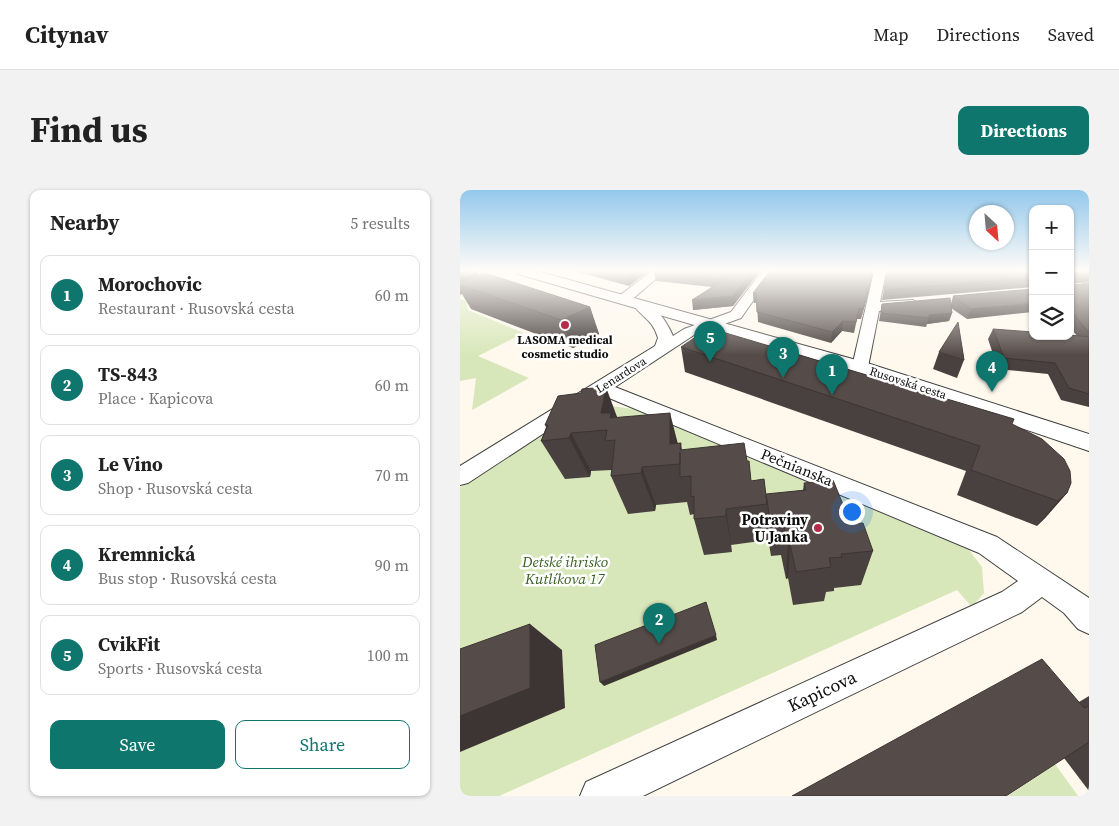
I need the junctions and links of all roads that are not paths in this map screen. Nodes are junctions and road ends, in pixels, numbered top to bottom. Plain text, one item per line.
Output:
1 (624, 299) edge
2 (748, 299) edge
3 (875, 299) edge
4 (930, 302) edge
5 (640, 304) junction
6 (873, 307) junction
7 (709, 325) junction
8 (773, 342) junction
9 (662, 349) junction
10 (860, 367) junction
11 (601, 388) junction
12 (1089, 443) edge
13 (460, 477) edge
14 (1041, 581) junction
15 (1089, 619) edge
16 (600, 796) edge

1 - 5 street, Rusovská cesta
2 - 7 street, Lenardova
3 - 6 street
4 - 6 street
5 - 7 street, Rusovská cesta
5 - 9 street
6 - 10 street
7 - 8 street, Rusovská cesta
7 - 9 street, Lenardova
8 - 9 street
8 - 10 street, Rusovská cesta
9 - 11 street, Lenardova
10 - 12 street, Rusovská cesta
11 - 13 street, Lenardova
11 - 14 street, Pečnianska
14 - 15 street, Pečnianska
14 - 16 street, Kapicova

